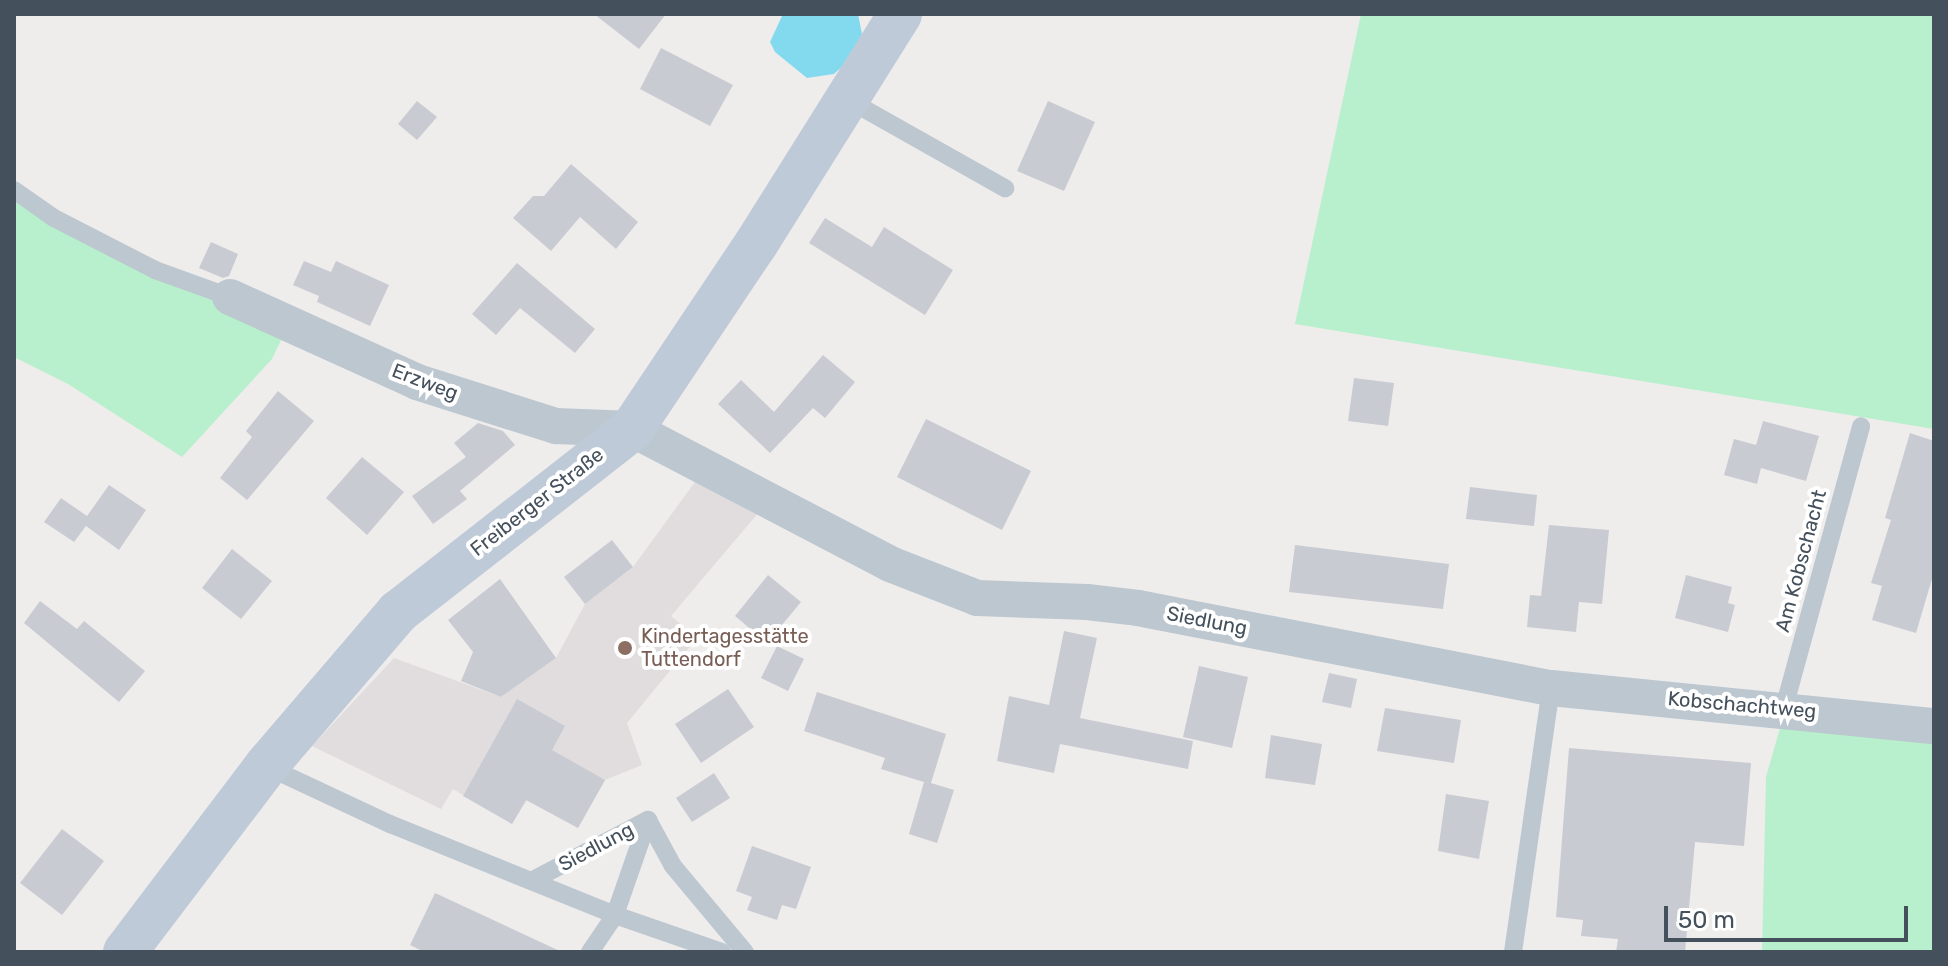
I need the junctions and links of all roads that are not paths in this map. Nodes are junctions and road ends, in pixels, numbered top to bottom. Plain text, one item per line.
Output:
1 (900, 14) edge
2 (845, 98) junction
3 (1005, 188) dead end
4 (14, 190) edge
5 (230, 297) joint
6 (1861, 426) dead end
7 (632, 429) junction
8 (1551, 688) junction
9 (1784, 708) junction
10 (1934, 726) edge
11 (266, 766) junction
12 (648, 820) junction
13 (533, 880) junction
14 (615, 915) junction
15 (125, 952) edge
16 (590, 952) edge
17 (722, 952) edge
18 (745, 952) edge
19 (1513, 952) edge

1 - 2 street, Freiberger Straße
2 - 3 lane
2 - 7 street, Freiberger Straße
4 - 5 lane
5 - 7 street, Erzweg
6 - 9 lane, Am Kobschacht
7 - 8 street, Siedlung
7 - 11 street, Freiberger Straße
8 - 9 street, Kobschachtweg
8 - 19 lane
9 - 10 street, Kobschachtweg
11 - 13 lane
11 - 15 street, Freiberger Straße
12 - 13 lane, Siedlung
12 - 14 lane, Siedlung
12 - 18 lane
13 - 14 lane, Siedlung
14 - 16 lane
14 - 17 lane, Siedlung

